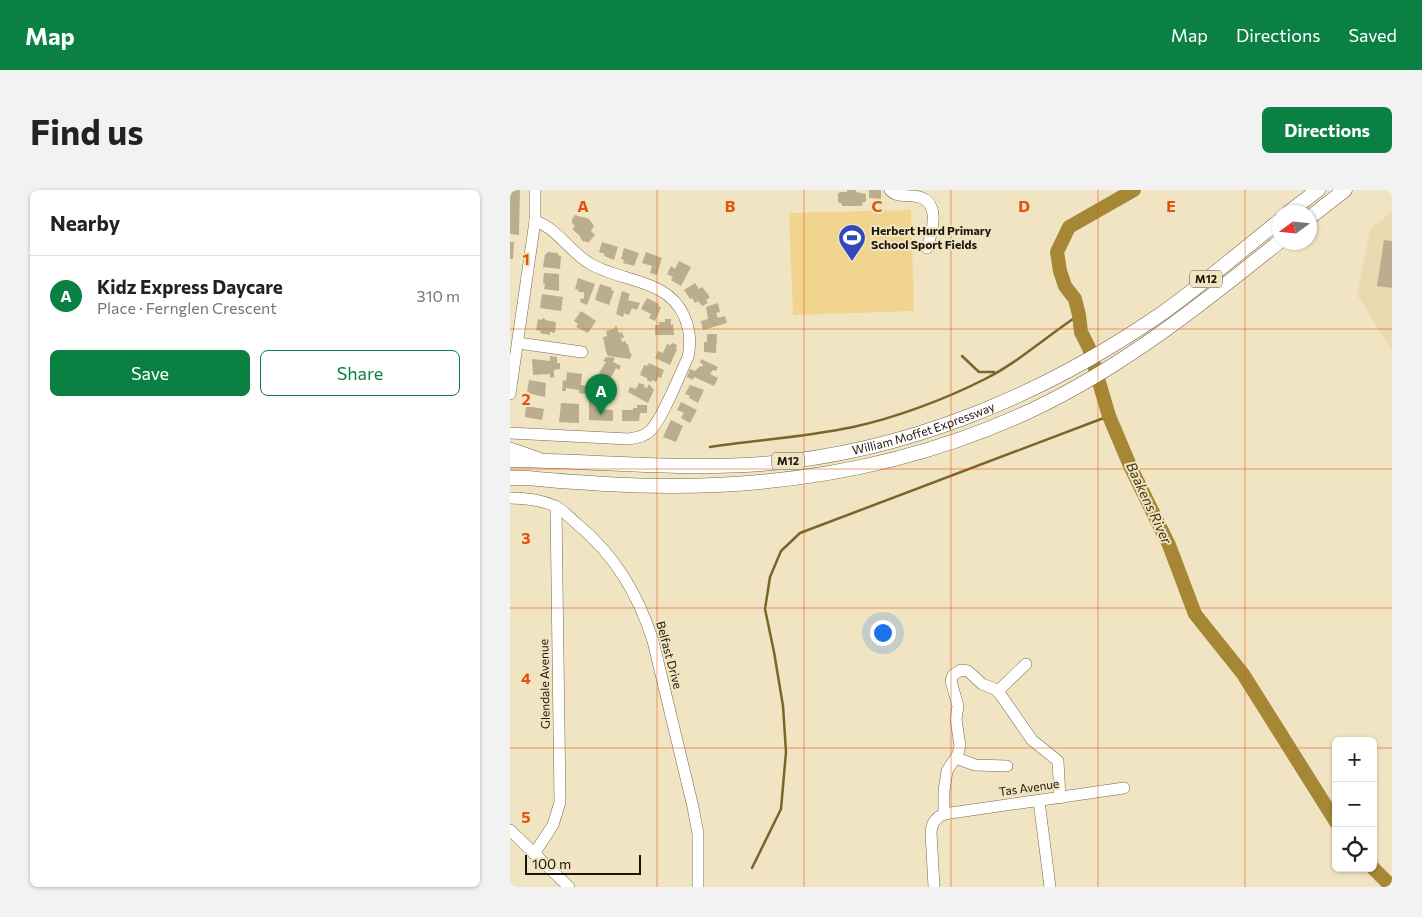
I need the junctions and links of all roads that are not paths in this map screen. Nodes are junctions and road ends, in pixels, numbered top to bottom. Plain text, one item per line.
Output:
1 (535, 190) edge
2 (890, 190) edge
3 (1318, 190) edge
4 (1345, 190) edge
5 (1299, 205) edge
6 (1317, 212) edge
7 (535, 221) junction
8 (1272, 226) edge
9 (926, 248) dead end
10 (1272, 248) edge
11 (518, 343) junction
12 (582, 352) dead end
13 (510, 394) edge
14 (510, 433) edge
15 (510, 448) edge
16 (510, 460) edge
17 (548, 460) junction
18 (510, 478) edge
19 (510, 498) edge
20 (556, 507) junction
21 (1026, 664) dead end
22 (998, 691) junction
23 (956, 758) junction
24 (1007, 766) dead end
25 (1124, 788) dead end
26 (1060, 798) junction
27 (1039, 801) junction
28 (941, 815) junction
29 (510, 830) edge
30 (534, 854) junction
31 (569, 887) edge
32 (698, 887) edge
33 (934, 887) edge
34 (1050, 887) edge

1 - 7 street
2 - 9 street
3 - 5 main road
4 - 6 main road
7 - 11 street
7 - 14 street
8 - 17 main road, William Moffet Expressway / M12
10 - 18 main road, William Moffet Expressway / M12
11 - 12 street
11 - 13 street
15 - 17 street
16 - 17 main road, William Moffet Expressway / M12
19 - 20 street, Belfast Drive
20 - 30 street, Glendale Avenue
20 - 32 street, Belfast Drive
21 - 22 street
22 - 23 street
22 - 26 street
23 - 24 street
23 - 28 street
25 - 26 street, Tas Avenue
26 - 27 street, Tas Avenue
27 - 28 street, Tas Avenue
27 - 34 street
28 - 33 street
29 - 30 street
30 - 31 street

